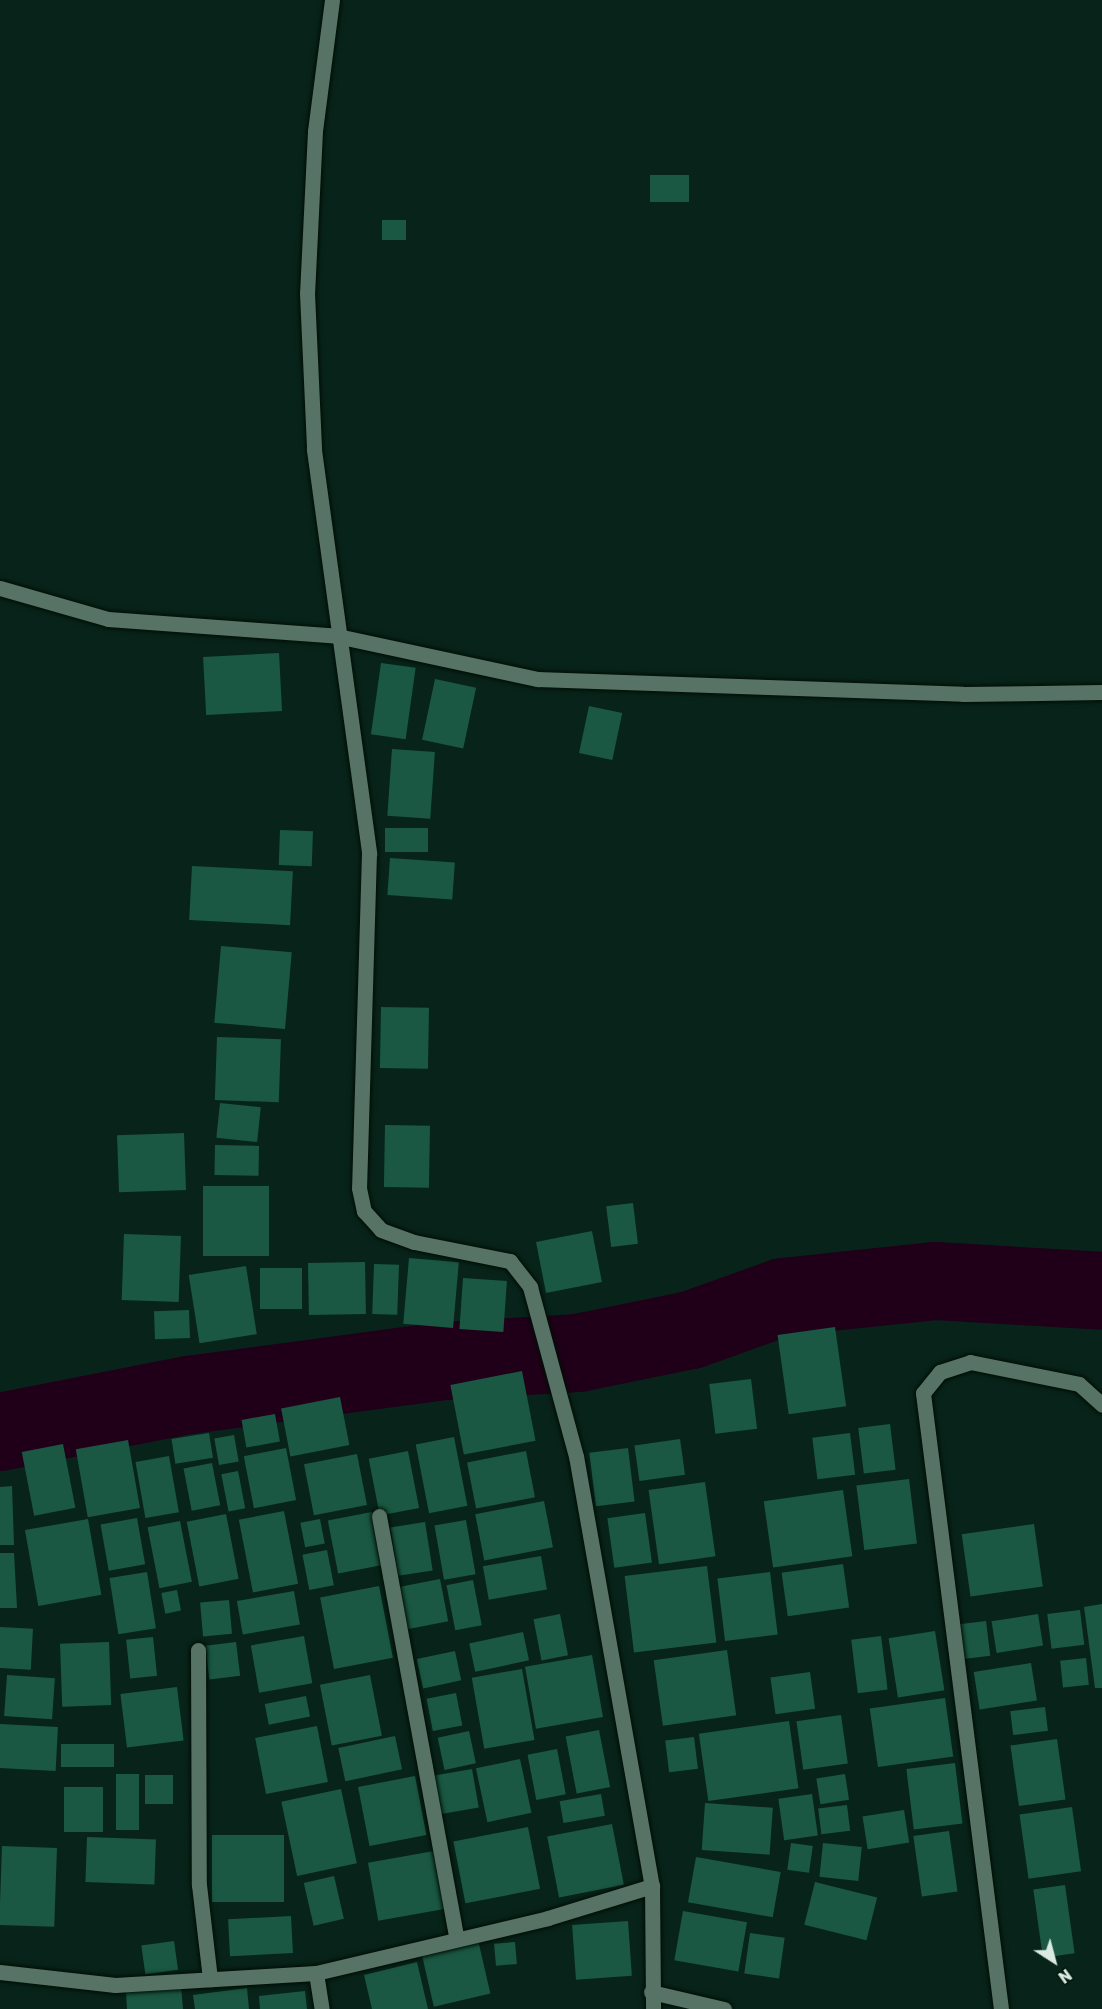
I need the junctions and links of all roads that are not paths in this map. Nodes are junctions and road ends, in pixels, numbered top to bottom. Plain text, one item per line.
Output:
1 (332, 0) edge
2 (0, 588) edge
3 (337, 636) junction
4 (1102, 692) edge
5 (1102, 1405) edge
6 (379, 1516) dead end
7 (198, 1650) dead end
8 (652, 1886) junction
9 (457, 1940) junction
10 (0, 1971) edge
11 (316, 1973) junction
12 (210, 1979) junction
13 (651, 1992) junction
14 (322, 2009) edge
15 (653, 2009) edge
16 (724, 2009) edge
17 (1001, 2009) edge

1 - 3 street
2 - 3 street
3 - 4 street
3 - 8 street
5 - 17 street
6 - 9 street
7 - 12 street
8 - 9 street
8 - 13 street
9 - 11 street
10 - 12 street
11 - 12 street
11 - 14 street
13 - 15 street
13 - 16 street

